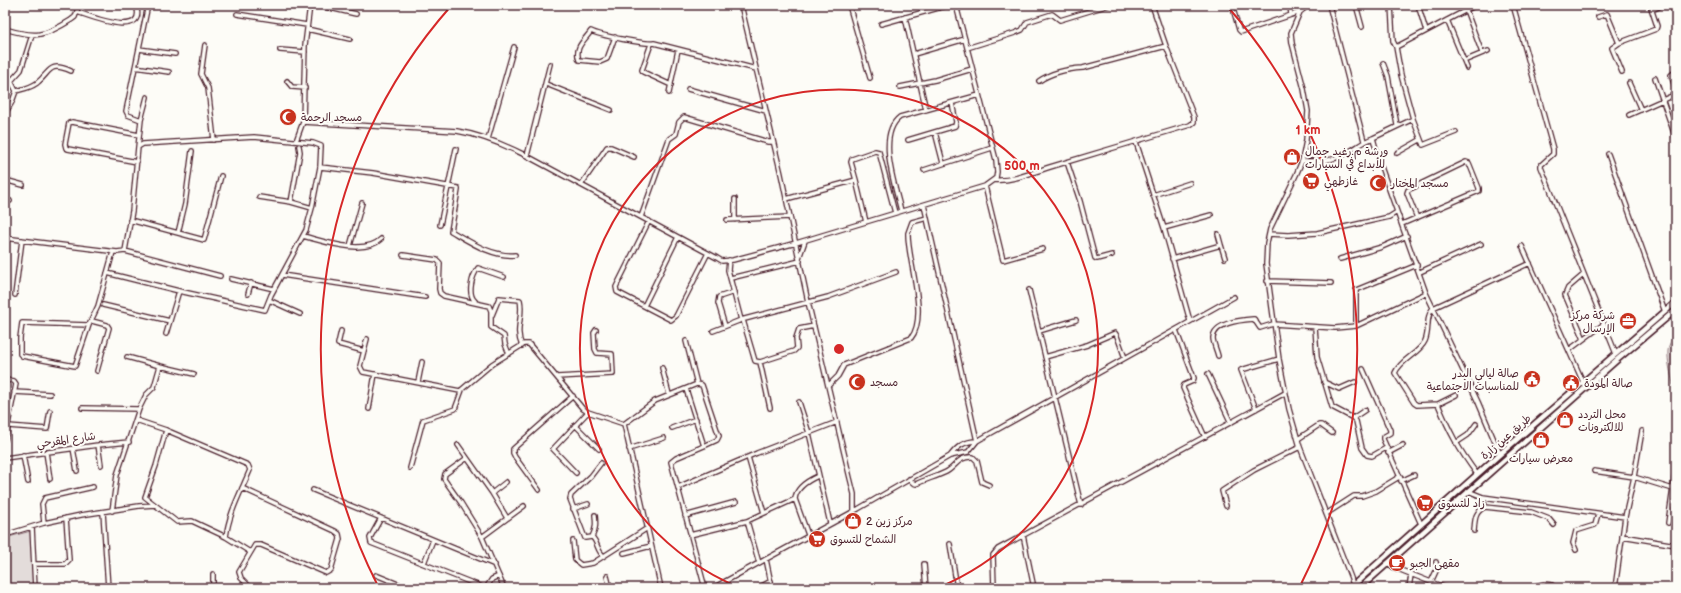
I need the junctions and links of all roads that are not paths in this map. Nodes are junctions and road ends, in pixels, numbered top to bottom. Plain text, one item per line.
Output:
1 (79, 5) edge
2 (136, 5) edge
3 (148, 5) edge
4 (310, 5) edge
5 (316, 5) edge
6 (741, 5) edge
7 (849, 5) edge
8 (949, 5) edge
9 (968, 5) edge
10 (1109, 5) edge
11 (1152, 5) edge
12 (1232, 5) edge
13 (1290, 5) edge
14 (1309, 5) edge
15 (1330, 5) edge
16 (1356, 5) edge
17 (1391, 5) edge
18 (1418, 5) edge
19 (1476, 5) edge
20 (1513, 5) edge
21 (1650, 5) edge
22 (1664, 5) edge
23 (956, 7) edge
24 (1466, 10) junction
25 (1652, 10) junction
26 (77, 12) junction
27 (1300, 12) junction
28 (237, 14) dead end
29 (356, 14) dead end
30 (1291, 15) junction
31 (905, 17) junction
32 (1598, 17) dead end
33 (1447, 20) junction
34 (881, 24) dead end
35 (307, 27) junction
36 (1362, 28) dead end
37 (5, 29) edge
38 (1426, 31) junction
39 (32, 35) junction
40 (615, 37) junction
41 (350, 39) dead end
42 (965, 39) junction
43 (1619, 43) junction
44 (651, 44) junction
45 (205, 45) dead end
46 (1166, 46) junction
47 (514, 47) dead end
48 (1396, 47) junction
49 (967, 48) junction
50 (139, 49) junction
51 (280, 50) dead end
52 (678, 50) junction
53 (1488, 51) dead end
54 (305, 52) junction
55 (1482, 53) junction
56 (175, 54) dead end
57 (914, 54) junction
58 (1464, 61) junction
59 (1383, 63) dead end
60 (550, 64) dead end
61 (135, 67) junction
62 (1467, 68) dead end
63 (756, 69) junction
64 (972, 69) junction
65 (71, 71) dead end
66 (1676, 71) edge
67 (169, 72) dead end
68 (1622, 72) dead end
69 (5, 76) edge
70 (870, 78) dead end
71 (1655, 78) dead end
72 (287, 80) dead end
73 (11, 81) junction
74 (1039, 81) dead end
75 (920, 83) junction
76 (546, 84) junction
77 (1629, 84) dead end
78 (671, 85) junction
79 (900, 87) dead end
80 (304, 88) junction
81 (688, 89) dead end
82 (1676, 90) edge
83 (16, 91) junction
84 (669, 92) dead end
85 (1676, 94) edge
86 (979, 95) junction
87 (146, 97) dead end
88 (1663, 100) junction
89 (952, 103) junction
90 (611, 110) dead end
91 (926, 110) junction
92 (1641, 110) junction
93 (766, 111) junction
94 (5, 114) edge
95 (1629, 115) dead end
96 (1412, 118) junction
97 (141, 120) junction
98 (303, 122) junction
99 (1397, 125) junction
100 (935, 132) junction
101 (1456, 132) dead end
102 (139, 135) junction
103 (1373, 138) junction
104 (488, 139) junction
105 (1676, 139) edge
106 (214, 140) junction
107 (908, 140) dead end
108 (1420, 140) junction
109 (296, 141) junction
110 (1364, 141) junction
111 (773, 142) junction
112 (1136, 142) junction
113 (299, 146) dead end
114 (138, 147) junction
115 (992, 148) junction
116 (456, 149) dead end
117 (192, 151) dead end
118 (1397, 153) dead end
119 (1608, 154) dead end
120 (528, 156) junction
121 (634, 157) dead end
122 (1302, 161) junction
123 (137, 162) junction
124 (1067, 162) junction
125 (943, 163) junction
126 (320, 167) junction
127 (924, 170) dead end
128 (221, 176) dead end
129 (5, 180) edge
130 (856, 180) junction
131 (994, 180) junction
132 (1190, 183) dead end
133 (23, 185) dead end
134 (448, 185) junction
135 (582, 185) junction
136 (985, 186) junction
137 (1153, 195) junction
138 (259, 197) dead end
139 (735, 199) dead end
140 (786, 199) junction
141 (10, 201) dead end
142 (5, 202) edge
143 (291, 202) junction
144 (362, 203) dead end
145 (924, 205) junction
146 (312, 208) junction
147 (901, 211) junction
148 (1397, 212) junction
149 (895, 213) junction
150 (1211, 214) dead end
151 (641, 217) junction
152 (790, 217) junction
153 (927, 218) junction
154 (1417, 218) junction
155 (130, 220) junction
156 (726, 220) dead end
157 (735, 220) junction
158 (649, 221) junction
159 (866, 222) junction
160 (1402, 224) junction
161 (440, 225) dead end
162 (1164, 228) junction
163 (178, 233) junction
164 (1218, 234) dead end
165 (1269, 234) junction
166 (303, 236) junction
167 (1407, 236) junction
168 (678, 237) junction
169 (5, 239) edge
170 (381, 239) dead end
171 (22, 240) junction
172 (805, 241) junction
173 (796, 244) junction
174 (1481, 244) dead end
175 (1220, 245) junction
176 (350, 246) junction
177 (1522, 246) dead end
178 (1043, 249) dead end
179 (125, 251) junction
180 (113, 252) junction
181 (708, 254) junction
182 (403, 255) dead end
183 (515, 255) dead end
184 (1112, 255) dead end
185 (1225, 258) dead end
186 (800, 259) junction
187 (1172, 259) junction
188 (1340, 259) dead end
189 (729, 260) junction
190 (1530, 263) junction
191 (1417, 265) junction
192 (107, 272) junction
193 (896, 272) dead end
194 (1420, 272) junction
195 (282, 275) junction
196 (1583, 275) junction
197 (220, 276) dead end
198 (504, 277) dead end
199 (731, 278) junction
200 (231, 279) dead end
201 (1267, 281) junction
202 (251, 283) junction
203 (1331, 283) dead end
204 (274, 289) junction
205 (1029, 290) dead end
206 (179, 291) junction
207 (734, 292) junction
208 (1426, 293) junction
209 (248, 294) dead end
210 (15, 295) dead end
211 (426, 297) dead end
212 (1234, 297) dead end
213 (269, 300) junction
214 (476, 302) junction
215 (808, 302) junction
216 (1676, 302) edge
217 (103, 305) dead end
218 (644, 306) junction
219 (1433, 308) junction
220 (1676, 310) edge
221 (1665, 312) junction
222 (300, 314) dead end
223 (491, 316) junction
224 (92, 320) junction
225 (742, 320) junction
226 (1076, 320) dead end
227 (170, 321) junction
228 (1190, 321) junction
229 (1273, 324) junction
230 (1604, 324) junction
231 (89, 325) junction
232 (725, 326) junction
233 (814, 326) junction
234 (1356, 326) junction
235 (1315, 327) junction
236 (596, 330) dead end
237 (1176, 330) junction
238 (341, 331) dead end
239 (713, 331) dead end
240 (1039, 331) junction
241 (166, 334) dead end
242 (367, 339) dead end
243 (1584, 339) junction
244 (686, 341) dead end
245 (522, 346) junction
246 (1569, 350) junction
247 (364, 351) junction
248 (509, 354) junction
249 (1616, 354) junction
250 (1218, 356) dead end
251 (127, 357) dead end
252 (1045, 357) junction
253 (1125, 358) junction
254 (1279, 359) junction
255 (422, 362) dead end
256 (760, 362) junction
257 (160, 366) junction
258 (662, 368) dead end
259 (1363, 369) dead end
260 (97, 371) dead end
261 (194, 374) dead end
262 (375, 374) junction
263 (1208, 374) dead end
264 (558, 377) junction
265 (5, 380) edge
266 (418, 382) junction
267 (1324, 382) junction
268 (1356, 382) dead end
269 (1583, 382) junction
270 (697, 384) junction
271 (828, 386) junction
272 (686, 389) junction
273 (462, 390) junction
274 (14, 392) junction
275 (1285, 393) junction
276 (50, 394) dead end
277 (670, 394) junction
278 (1456, 395) dead end
279 (573, 396) junction
280 (1055, 398) junction
281 (799, 402) dead end
282 (1438, 404) junction
283 (82, 408) dead end
284 (770, 408) dead end
285 (139, 409) junction
286 (369, 409) dead end
287 (1256, 409) junction
288 (1365, 410) dead end
289 (50, 411) dead end
290 (588, 412) junction
291 (1353, 418) junction
292 (696, 419) junction
293 (136, 420) junction
294 (837, 422) junction
295 (1231, 423) junction
296 (7, 424) edge
297 (624, 424) junction
298 (1476, 424) dead end
299 (575, 425) junction
300 (672, 428) dead end
301 (166, 430) junction
302 (1642, 431) dead end
303 (809, 433) junction
304 (1332, 433) dead end
305 (1205, 437) junction
306 (664, 438) dead end
307 (1298, 439) junction
308 (5, 440) edge
309 (977, 441) junction
310 (129, 442) junction
311 (1456, 443) junction
312 (98, 445) junction
313 (458, 445) dead end
314 (1403, 445) dead end
315 (704, 446) junction
316 (1300, 447) junction
317 (73, 448) junction
318 (1386, 448) junction
319 (599, 449) dead end
320 (629, 449) junction
321 (46, 452) junction
322 (1388, 453) junction
323 (1500, 454) junction
324 (23, 455) junction
325 (950, 456) junction
326 (748, 457) junction
327 (5, 458) edge
328 (467, 458) junction
329 (601, 463) dead end
330 (101, 465) dead end
331 (1676, 467) edge
332 (410, 468) dead end
333 (77, 471) dead end
334 (1594, 471) dead end
335 (576, 473) dead end
336 (1477, 474) junction
337 (1414, 475) dead end
338 (818, 476) junction
339 (1399, 477) junction
340 (1634, 477) junction
341 (50, 479) dead end
342 (909, 479) junction
343 (1401, 481) junction
344 (28, 482) dead end
345 (506, 482) dead end
346 (989, 485) dead end
347 (93, 487) dead end
348 (678, 487) junction
349 (242, 488) junction
350 (1673, 489) junction
351 (313, 490) dead end
352 (539, 490) dead end
353 (1468, 491) junction
354 (492, 493) junction
355 (1483, 496) junction
356 (795, 499) junction
357 (736, 502) dead end
358 (588, 504) dead end
359 (1081, 505) junction
360 (156, 506) junction
361 (524, 506) dead end
362 (1226, 506) dead end
363 (1485, 507) junction
364 (573, 509) junction
365 (112, 511) junction
366 (854, 511) junction
367 (103, 512) junction
368 (764, 513) junction
369 (1326, 514) junction
370 (1598, 514) junction
371 (595, 515) dead end
372 (686, 516) junction
373 (1625, 517) junction
374 (66, 518) junction
375 (381, 518) junction
376 (507, 518) junction
377 (747, 521) junction
378 (44, 523) junction
379 (1668, 523) dead end
380 (830, 524) junction
381 (1421, 524) junction
382 (1554, 526) dead end
383 (32, 527) junction
384 (646, 529) junction
385 (1474, 531) dead end
386 (5, 535) edge
387 (690, 535) junction
388 (808, 536) junction
389 (1023, 536) junction
390 (1622, 536) junction
391 (226, 537) junction
392 (482, 537) junction
393 (592, 537) junction
394 (433, 540) junction
395 (573, 541) dead end
396 (950, 544) dead end
397 (651, 546) junction
398 (1676, 546) edge
399 (1576, 550) dead end
400 (250, 552) junction
401 (624, 553) dead end
402 (604, 556) junction
403 (766, 559) junction
404 (1436, 562) dead end
405 (424, 563) junction
406 (759, 563) junction
407 (1388, 563) junction
408 (34, 564) junction
409 (924, 564) dead end
410 (495, 565) junction
411 (213, 574) dead end
412 (1411, 574) junction
413 (376, 575) dead end
414 (1350, 575) junction
415 (499, 576) junction
416 (607, 576) dead end
417 (1360, 579) junction
418 (771, 581) junction
419 (1431, 582) junction
420 (1535, 586) dead end
421 (1351, 587) edge
422 (35, 588) edge
423 (108, 588) edge
424 (213, 588) edge
425 (251, 588) edge
426 (408, 588) edge
427 (485, 588) edge
428 (504, 588) edge
429 (610, 588) edge
430 (661, 588) edge
431 (705, 588) edge
432 (713, 588) edge
433 (758, 588) edge
434 (772, 588) edge
435 (926, 588) edge
436 (957, 588) edge
437 (994, 588) edge
438 (1034, 588) edge
439 (1360, 588) edge
440 (1409, 588) edge
441 (1446, 588) edge
442 (1554, 588) edge
443 (1615, 588) edge

1 - 26 street
2 - 26 street
3 - 50 street
4 - 35 street
5 - 29 street
6 - 63 street
7 - 70 street
8 - 31 street
9 - 23 street
10 - 49 street
11 - 46 street
12 - 30 street
13 - 30 street
14 - 27 street
15 - 110 street
16 - 36 street
17 - 48 street
18 - 38 street
19 - 24 street
20 - 196 street
21 - 25 street
22 - 25 street
23 - 42 street
24 - 33 street
24 - 55 street
25 - 43 street
26 - 39 street
27 - 30 street
27 - 122 street
28 - 35 street
31 - 34 street
31 - 57 street
32 - 43 street
33 - 38 street
33 - 58 street
35 - 41 street
35 - 54 street
37 - 39 street
38 - 48 street
39 - 73 street
40 - 40 street
40 - 44 street
42 - 49 street
42 - 57 street
43 - 68 street
44 - 52 street
44 - 78 street
45 - 106 street
46 - 74 street
46 - 112 street
47 - 104 street
48 - 96 street
49 - 64 street
50 - 56 street
50 - 61 street
51 - 54 street
52 - 63 street
52 - 78 street
53 - 55 street
54 - 80 street
55 - 58 street
57 - 75 street
58 - 62 street
59 - 99 street
60 - 76 street
61 - 67 street
61 - 97 street
63 - 93 street
64 - 75 street
64 - 86 street
65 - 83 street
66 - 82 street
69 - 73 street
71 - 88 street
72 - 80 street
73 - 83 street
75 - 79 street
75 - 91 street
76 - 90 street
76 - 120 street
77 - 92 street
78 - 84 street
80 - 98 street
81 - 93 street
83 - 94 street
85 - 88 street
86 - 89 street
86 - 115 street
87 - 97 street
88 - 92 street
88 - 105 street
89 - 91 street
89 - 100 street
91 - 147 street
92 - 95 street
93 - 111 street
96 - 99 street
96 - 108 street
97 - 102 street
98 - 104 street
98 - 109 street
99 - 103 street
100 - 107 street
100 - 125 street
101 - 108 street
102 - 114 street
102 - 123 street
103 - 110 street
103 - 148 street
104 - 120 street
106 - 109 street
106 - 114 street
108 - 118 street
109 - 126 street
110 - 122 street
111 - 140 street
111 - 151 street
112 - 124 street
112 - 137 street
113 - 143 street
114 - 123 street
115 - 125 street
115 - 131 street
116 - 134 street
117 - 163 street
119 - 221 street
120 - 135 street
121 - 135 street
122 - 165 street
123 - 155 street
124 - 131 street
124 - 184 street
125 - 127 street
126 - 134 street
126 - 146 street
128 - 163 street
129 - 133 street
130 - 140 street
130 - 149 street
130 - 159 street
131 - 136 street
132 - 137 street
134 - 161 street
134 - 183 street
135 - 151 street
136 - 145 street
136 - 178 street
137 - 162 street
138 - 143 street
139 - 157 street
140 - 152 street
141 - 142 street
143 - 146 street
144 - 176 street
145 - 147 street
145 - 153 street
146 - 166 street
147 - 149 street
148 - 160 street
148 - 165 street
149 - 159 street
150 - 162 street
151 - 158 street
152 - 157 street
152 - 173 street
153 - 271 street
153 - 309 street
154 - 154 street
154 - 160 street
155 - 163 street
155 - 179 street
156 - 157 street
158 - 168 street
158 - 218 street
159 - 172 street
160 - 167 street
162 - 187 street
164 - 175 street
165 - 201 street
166 - 176 street
166 - 195 street
167 - 188 street
167 - 191 street
168 - 181 street
168 - 218 street
169 - 171 street
170 - 176 street
171 - 180 street
171 - 210 street
172 - 173 street
172 - 186 street
173 - 186 street
173 - 189 street
174 - 194 street
175 - 185 street
175 - 187 street
177 - 190 street
179 - 180 street
179 - 197 street
180 - 192 street
181 - 189 street
181 - 218 street
182 - 214 street
186 - 199 street
186 - 215 street
187 - 228 street
189 - 199 street
190 - 219 street
190 - 246 street
191 - 194 street
191 - 234 street
192 - 206 street
192 - 224 street
193 - 215 street
194 - 208 street
195 - 204 street
195 - 211 street
196 - 230 street
196 - 243 street
198 - 214 street
199 - 207 street
200 - 202 street
201 - 203 street
201 - 229 street
202 - 204 street
202 - 209 street
204 - 213 street
205 - 240 street
206 - 213 street
206 - 227 street
207 - 225 street
207 - 232 street
208 - 219 street
208 - 234 street
212 - 228 street
213 - 222 street
214 - 223 street
215 - 225 street
215 - 233 street
216 - 221 main road, طريق عين زارة
217 - 227 street
219 - 282 street
219 - 323 street
220 - 353 main road, طريق عين زارة
221 - 249 main road, طريق عين زارة
223 - 245 street
223 - 248 street
224 - 231 street
224 - 260 street
225 - 232 street
225 - 256 street
226 - 240 street
227 - 241 street
228 - 237 street
229 - 235 street
229 - 250 street
229 - 254 street
230 - 243 street
230 - 249 street
231 - 231 street
232 - 239 street
233 - 256 street
233 - 271 street
234 - 235 street
235 - 267 street
236 - 264 street
237 - 253 street
237 - 305 street
238 - 247 street
240 - 252 street
242 - 247 street
243 - 246 street
244 - 270 street
245 - 248 street
245 - 264 street
246 - 269 street
247 - 262 street
248 - 273 street
249 - 269 main road, طريق عين زارة
251 - 257 street
252 - 253 street
252 - 280 street
253 - 280 street
254 - 275 street
254 - 287 street
255 - 266 street
256 - 284 street
257 - 261 street
257 - 285 street
258 - 277 street
259 - 318 street
262 - 266 street
262 - 286 street
263 - 295 street
264 - 279 street
265 - 274 street
266 - 273 street
267 - 268 street
267 - 291 street
269 - 323 main road, طريق عين زارة
270 - 272 street
270 - 315 street
271 - 294 street
272 - 277 street
272 - 292 street
273 - 332 street
274 - 276 street
274 - 296 street
275 - 287 street
275 - 307 street
277 - 297 street
278 - 282 street
279 - 290 street
279 - 352 street
280 - 309 street
280 - 359 street
281 - 303 street
282 - 311 street
283 - 285 street
285 - 293 street
287 - 295 street
288 - 291 street
289 - 296 street
290 - 297 street
290 - 299 street
291 - 318 street
292 - 300 street
292 - 315 street
293 - 301 street
293 - 310 street
294 - 303 street
294 - 366 street
295 - 305 street
296 - 308 street
297 - 320 street
298 - 311 street
299 - 319 street
299 - 335 street
301 - 349 street
301 - 360 street
302 - 340 street
303 - 326 street
303 - 338 street
304 - 307 street
305 - 359 street
306 - 320 street
307 - 316 street
309 - 325 street
309 - 325 street
310 - 312 street, شارع المقرحي
310 - 365 street
311 - 336 street
312 - 317 street, شارع المقرحي
312 - 330 street
313 - 328 street
314 - 322 street
315 - 348 street
316 - 362 street
316 - 369 street
317 - 321 street, شارع المقرحي
317 - 333 street
318 - 322 street
320 - 384 street
321 - 324 street, شارع المقرحي
321 - 341 street
322 - 339 street
323 - 336 main road, طريق عين زارة
324 - 327 street, شارع المقرحي
324 - 344 street
325 - 342 street
326 - 348 street
326 - 368 street
328 - 354 street
328 - 392 street
329 - 364 street
331 - 350 street
334 - 340 street
336 - 381 main road, طريق عين زارة
337 - 343 street
338 - 356 street
338 - 380 street
339 - 343 street
339 - 369 street
340 - 350 street
340 - 373 street
342 - 346 street
342 - 366 street
343 - 381 street
345 - 354 street
347 - 378 street
348 - 372 street
349 - 391 street
349 - 400 street
350 - 379 street
351 - 375 street
353 - 355 street
353 - 407 main road, طريق عين زارة
354 - 376 street
355 - 363 street
355 - 370 street
356 - 368 street
356 - 388 street
357 - 372 street
358 - 364 street
359 - 389 street
360 - 365 street
360 - 391 street
361 - 376 street
363 - 382 street
363 - 385 street
364 - 393 street
365 - 367 street
366 - 380 street
367 - 374 street
367 - 423 street
368 - 377 street
369 - 414 street
370 - 373 street
370 - 399 street
371 - 393 street
372 - 387 street
373 - 390 street
374 - 378 street
374 - 408 street
375 - 394 street
375 - 405 street
376 - 392 street
377 - 387 street
377 - 406 street
378 - 383 street
380 - 388 street
381 - 417 main road, طريق عين زارة
383 - 386 street
383 - 408 street
384 - 397 street
384 - 402 street
387 - 431 street
388 - 403 street
389 - 437 street
389 - 438 street
390 - 398 street
390 - 443 street
391 - 400 street
392 - 410 street
393 - 402 street
394 - 405 street
394 - 410 street
395 - 402 street
396 - 436 street
397 - 401 street
397 - 430 street
400 - 425 street
403 - 406 street
403 - 418 street
404 - 419 street
405 - 427 street
406 - 432 street
407 - 412 street
407 - 439 main road, طريق عين زارة
408 - 422 street
409 - 435 street
410 - 415 street
411 - 424 street
412 - 419 street
412 - 440 street
413 - 426 street
414 - 417 street
414 - 421 street
415 - 427 street
415 - 428 street
416 - 429 street
417 - 421 main road, طريق عين زارة
418 - 433 street
418 - 434 street
419 - 441 street
420 - 442 street

